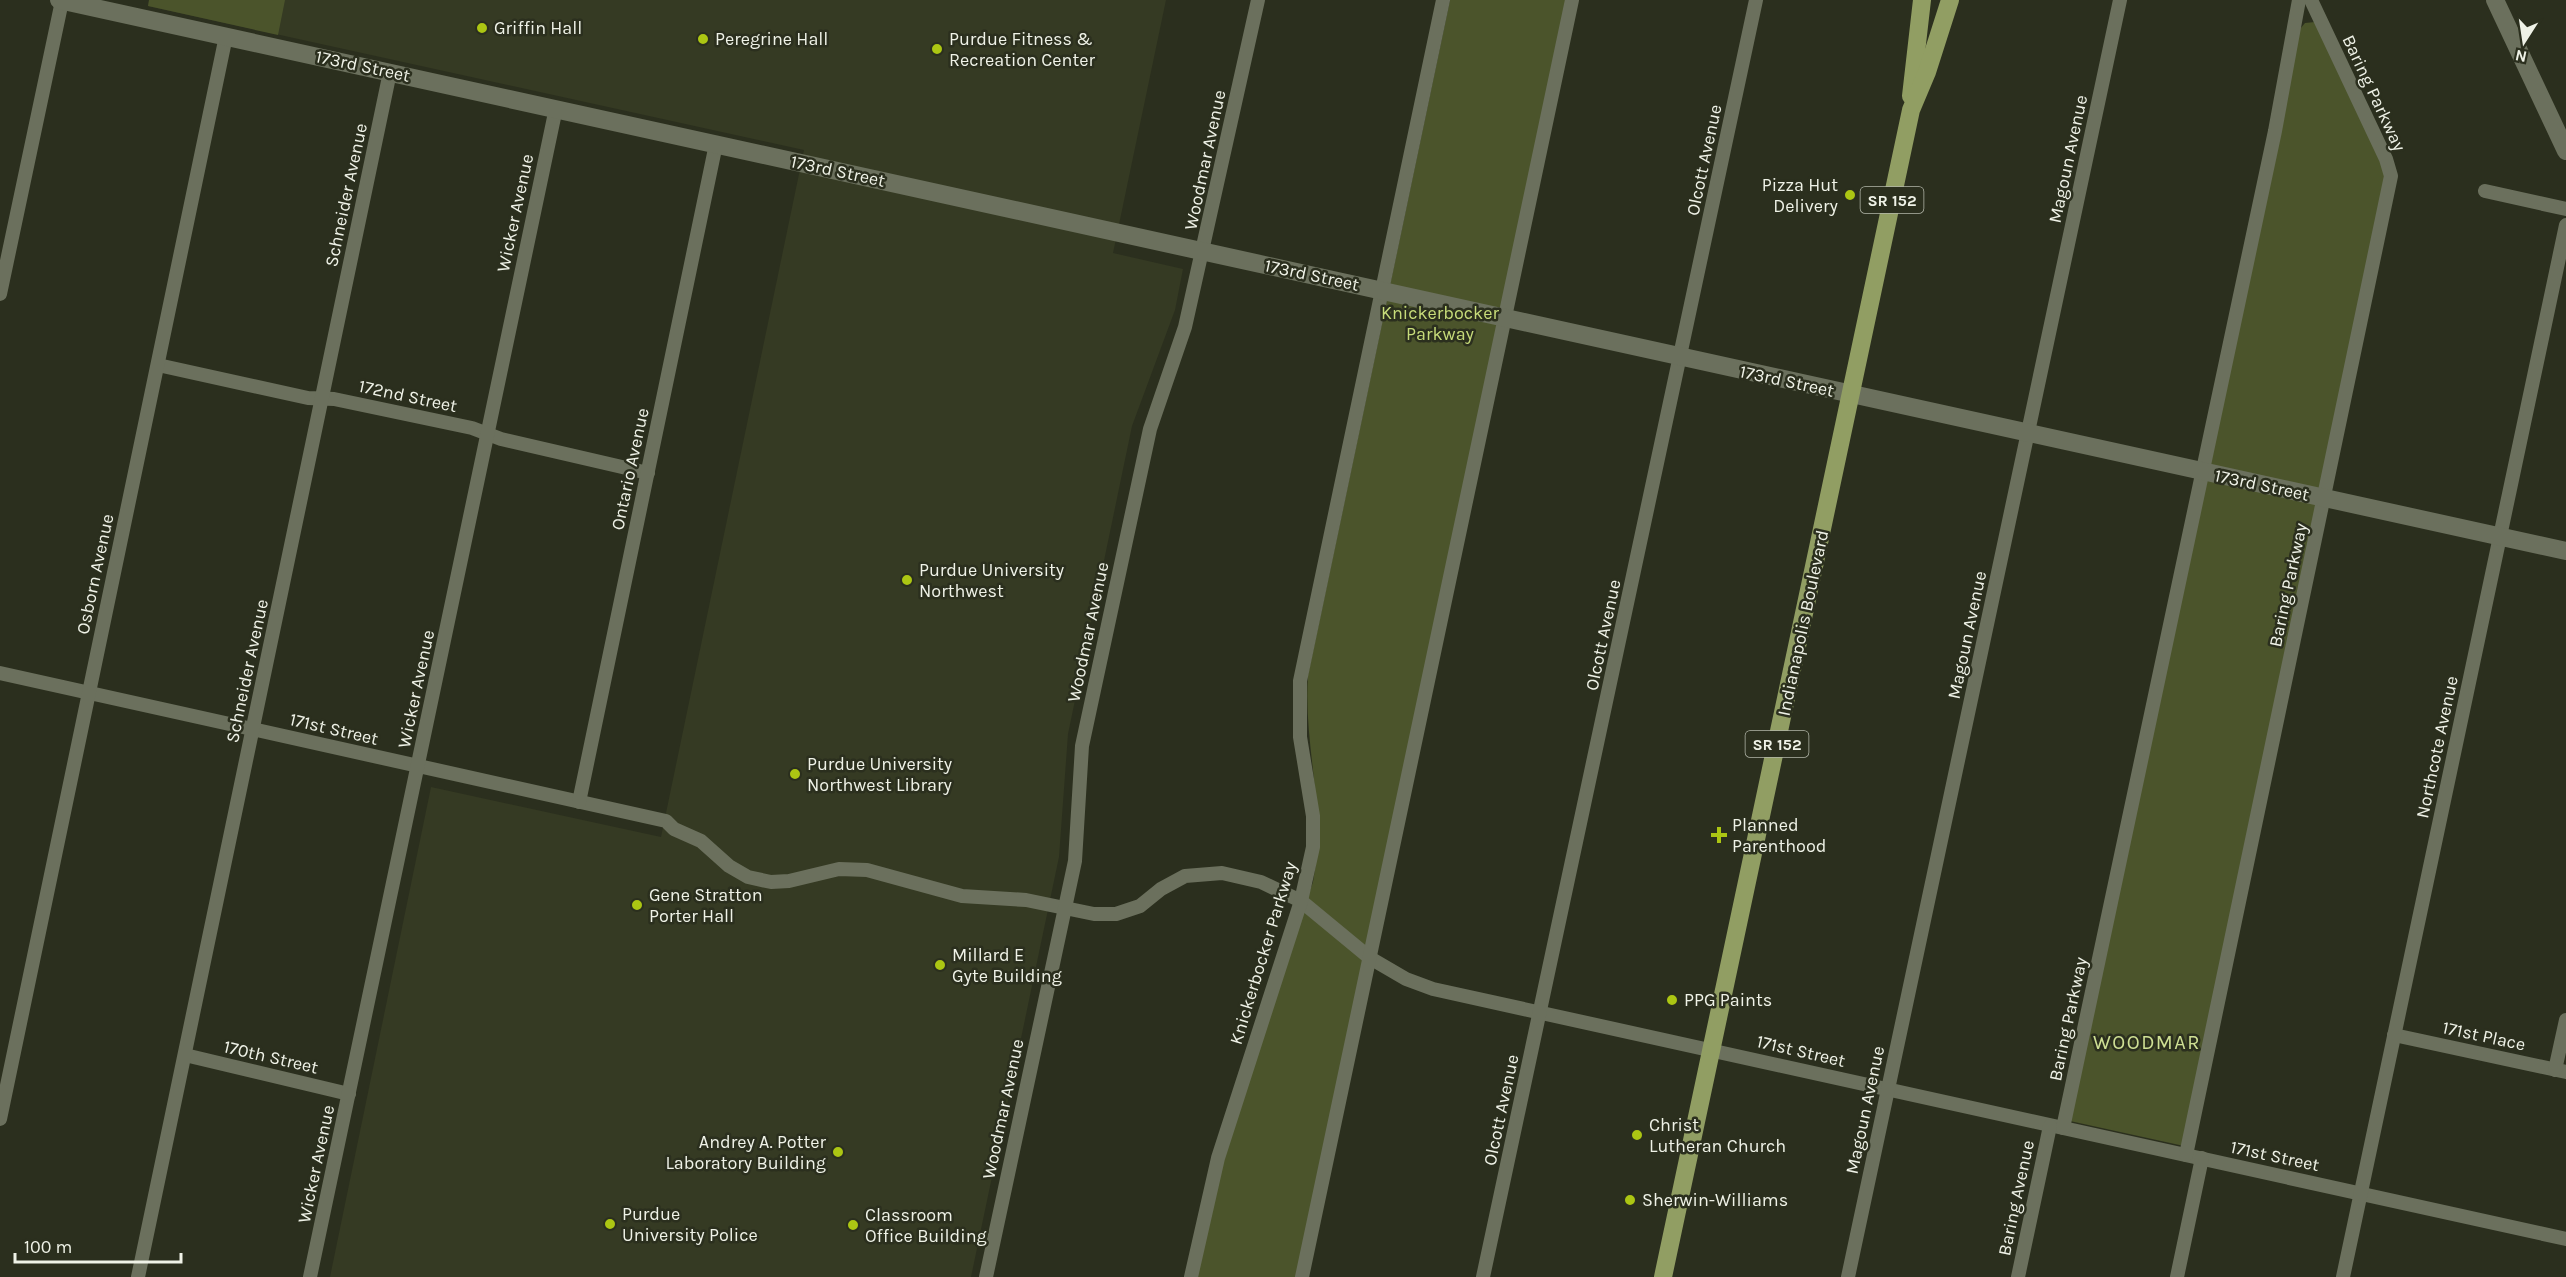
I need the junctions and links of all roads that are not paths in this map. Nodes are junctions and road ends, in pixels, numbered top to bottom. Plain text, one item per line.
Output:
1 (60, 0) edge
2 (1257, 0) edge
3 (1443, 0) edge
4 (1572, 0) edge
5 (1756, 0) edge
6 (1950, 0) edge
7 (2120, 0) edge
8 (2299, 0) edge
9 (2311, 0) edge
10 (2494, 0) edge
11 (1921, 9) edge
12 (1943, 22) junction
13 (226, 36) junction
14 (390, 72) junction
15 (556, 108) junction
16 (1911, 110) junction
17 (716, 144) junction
18 (2566, 151) edge
19 (2485, 191) dead end
20 (2566, 209) edge
21 (2566, 225) edge
22 (1204, 252) junction
23 (1382, 290) junction
24 (0, 294) edge
25 (1505, 317) junction
26 (1680, 357) junction
27 (158, 365) junction
28 (1851, 395) junction
29 (322, 399) junction
30 (487, 434) junction
31 (2028, 434) junction
32 (2203, 472) junction
33 (648, 473) junction
34 (2325, 498) junction
35 (2500, 537) junction
36 (2566, 551) edge
37 (0, 673) edge
38 (89, 692) junction
39 (254, 729) junction
40 (418, 766) junction
41 (579, 801) junction
42 (1302, 901) junction
43 (1063, 908) junction
44 (1370, 958) junction
45 (1541, 1012) junction
46 (2566, 1020) edge
47 (2394, 1035) junction
48 (1711, 1049) junction
49 (185, 1055) junction
50 (2561, 1071) edge
51 (1888, 1090) junction
52 (349, 1094) junction
53 (0, 1119) edge
54 (2056, 1127) junction
55 (2186, 1155) junction
56 (2202, 1158) junction
57 (2361, 1192) junction
58 (2566, 1239) edge
59 (138, 1277) edge
60 (310, 1277) edge
61 (986, 1277) edge
62 (1191, 1277) edge
63 (1302, 1277) edge
64 (1483, 1277) edge
65 (1664, 1277) edge
66 (1848, 1277) edge
67 (2018, 1277) edge
68 (2177, 1277) edge
69 (2343, 1277) edge

1 - 13 street, 173rd Street
1 - 24 street
2 - 22 street, Woodmar Avenue
3 - 23 street, Knickerbocker Parkway
4 - 25 street
5 - 26 street, Olcott Avenue
6 - 12 main road, Indianapolis Boulevard / SR 152
7 - 31 street, Magoun Avenue
8 - 32 street, Baring Parkway
9 - 34 street, Baring Parkway
10 - 18 street
11 - 12 main road
11 - 16 main road, Indianapolis Boulevard / SR 152
12 - 16 main road, Indianapolis Boulevard / SR 152
13 - 14 street, 173rd Street
13 - 27 street, Osborn Avenue
14 - 15 street, 173rd Street
14 - 29 street, Schneider Avenue
15 - 17 street, 173rd Street
15 - 30 street, Wicker Avenue
16 - 28 main road, Indianapolis Boulevard / SR 152
17 - 22 street, 173rd Street
17 - 33 street, Ontario Avenue
19 - 20 street
21 - 35 street, Northcote Avenue
22 - 23 street, 173rd Street
22 - 43 street, Woodmar Avenue
23 - 25 street, 173rd Street
23 - 42 street, Knickerbocker Parkway
25 - 26 street, 173rd Street
25 - 44 street
26 - 28 street, 173rd Street
26 - 45 street, Olcott Avenue
27 - 29 street, 172nd Street
27 - 38 street, Osborn Avenue
28 - 31 street, 173rd Street
28 - 48 main road, Indianapolis Boulevard / SR 152
29 - 30 street, 172nd Street
29 - 39 street, Schneider Avenue
30 - 33 street, 172nd Street
30 - 40 street, Wicker Avenue
31 - 32 street, 173rd Street
31 - 51 street, Magoun Avenue
32 - 34 street, 173rd Street
32 - 54 street, Baring Parkway
33 - 41 street, Ontario Avenue
34 - 35 street, 173rd Street
34 - 55 street, Baring Parkway
35 - 36 street, 173rd Street
35 - 47 street, Northcote Avenue
37 - 38 street, 171st Street
38 - 39 street, 171st Street
38 - 53 street, Osborn Avenue
39 - 40 street, 171st Street
39 - 49 street, Schneider Avenue
40 - 41 street, 171st Street
40 - 52 street, Wicker Avenue
41 - 43 street, 171st Street
42 - 43 street, 171st Street
42 - 44 street, 171st Street
42 - 62 street, Knickerbocker Parkway
43 - 61 street, Woodmar Avenue
44 - 45 street, 171st Street
44 - 63 street
45 - 48 street, 171st Street
45 - 64 street, Olcott Avenue
46 - 50 street
47 - 50 street, 171st Place
47 - 57 street, Northcote Avenue
48 - 51 street, 171st Street
48 - 65 main road, Indianapolis Boulevard / SR 152
49 - 52 street, 170th Street
49 - 59 street, Schneider Avenue
51 - 54 street, 171st Street
51 - 66 street, Magoun Avenue
52 - 60 street, Wicker Avenue
54 - 55 street, 171st Street
54 - 67 street, Baring Avenue
55 - 56 street, 171st Street
56 - 57 street, 171st Street
56 - 68 street
57 - 58 street, 171st Street
57 - 69 street, Northcote Avenue

